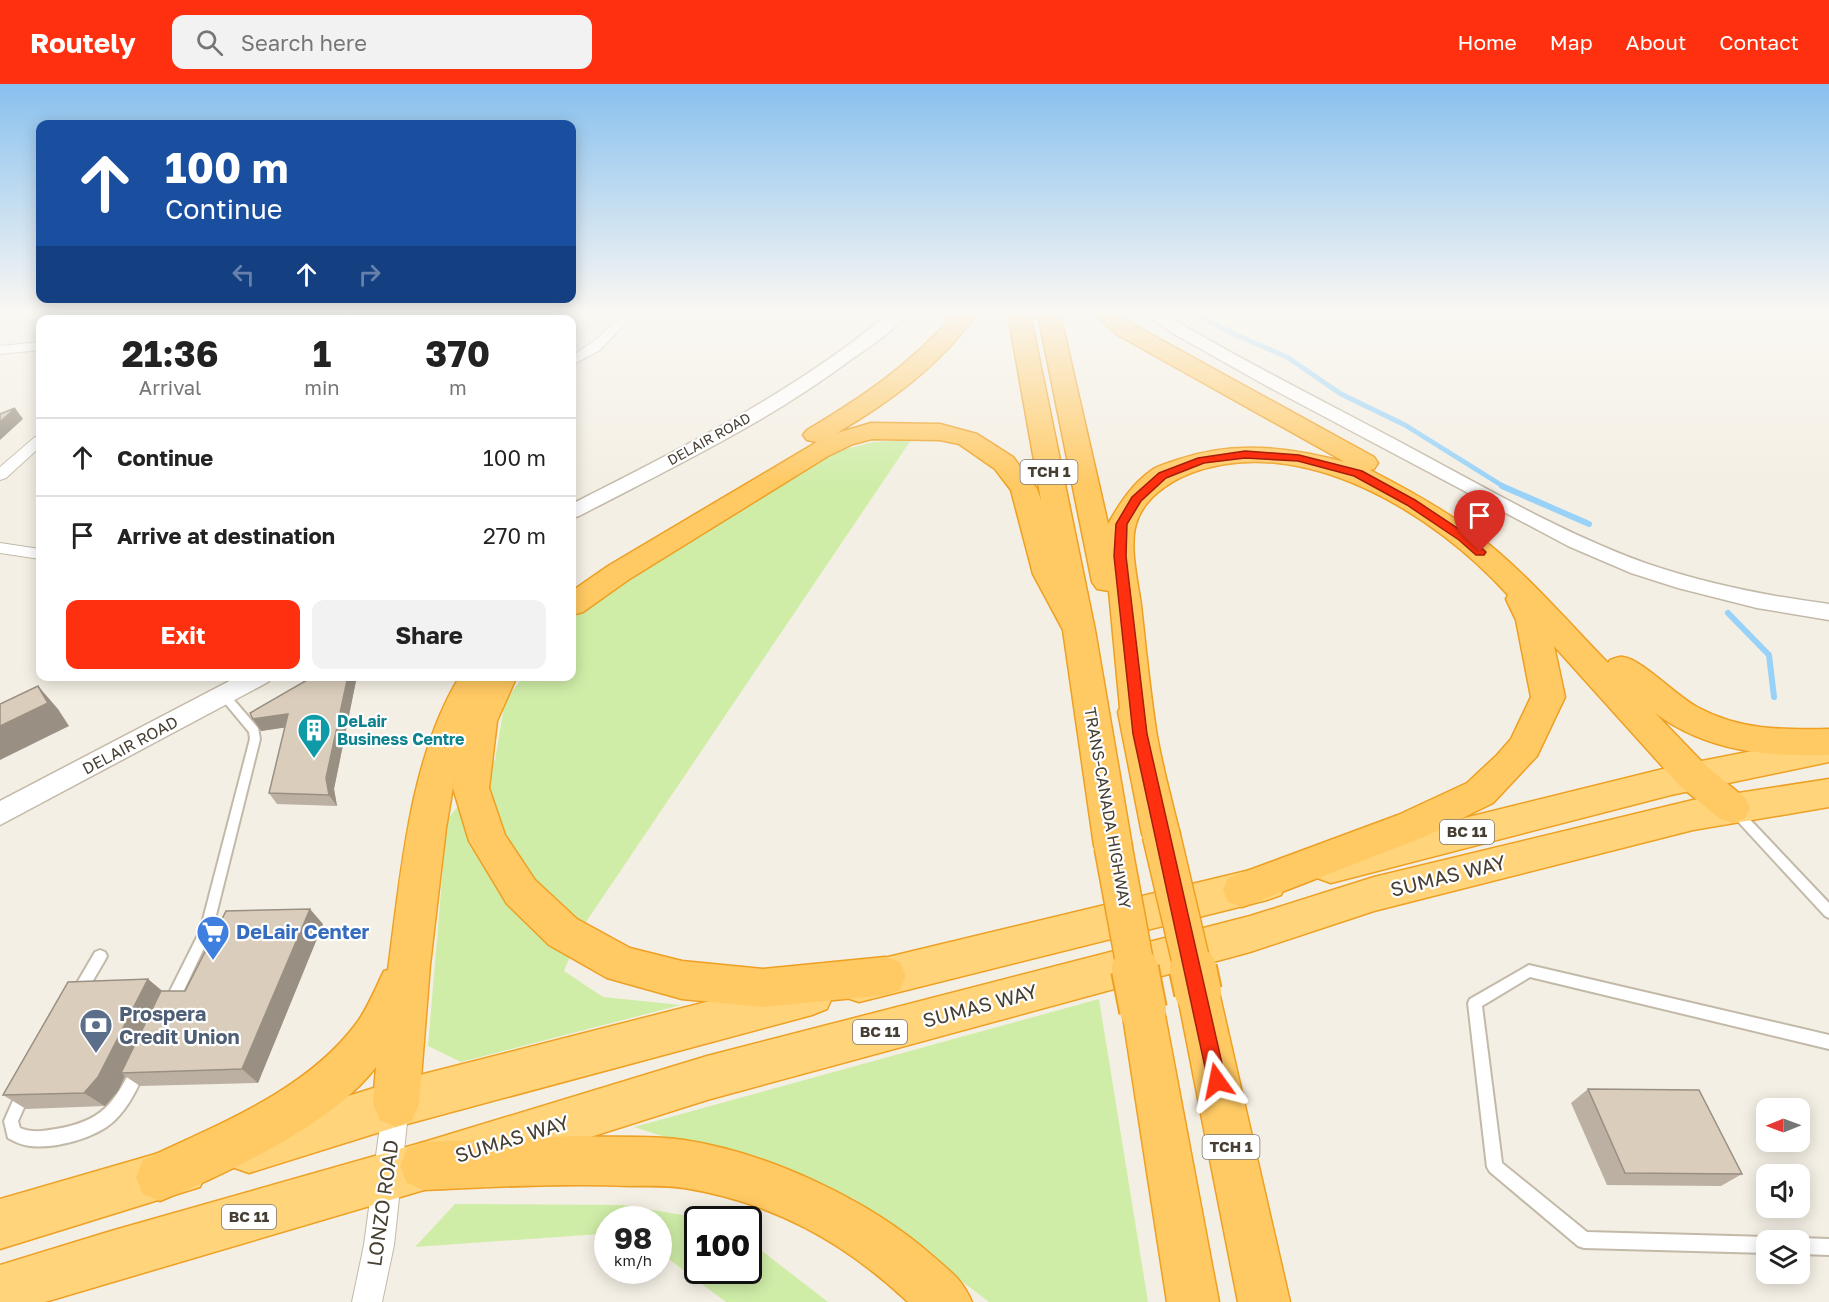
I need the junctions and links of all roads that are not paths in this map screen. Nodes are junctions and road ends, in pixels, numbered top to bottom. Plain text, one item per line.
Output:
1 (825, 371) edge
2 (907, 371) edge
3 (1030, 371) edge
4 (1061, 371) edge
5 (1199, 371) edge
6 (1254, 371) edge
7 (36, 444) edge
8 (0, 475) edge
9 (576, 510) edge
10 (0, 548) edge
11 (36, 553) edge
12 (1513, 582) junction
13 (576, 583) edge
14 (576, 602) edge
15 (1829, 612) edge
16 (1078, 630) junction
17 (1622, 668) junction
18 (251, 681) edge
19 (474, 681) edge
20 (499, 681) edge
21 (224, 696) junction
22 (1140, 734) junction
23 (1829, 742) edge
24 (1829, 749) edge
25 (1706, 774) junction
26 (1829, 793) edge
27 (1732, 808) junction
28 (0, 814) edge
29 (1242, 890) junction
30 (1829, 912) edge
31 (100, 956) dead end
32 (408, 967) junction
33 (885, 976) junction
34 (72, 1004) edge
35 (166, 1013) edge
36 (1829, 1041) edge
37 (146, 1055) edge
38 (33, 1076) edge
39 (396, 1104) junction
40 (406, 1171) junction
41 (160, 1177) junction
42 (0, 1224) edge
43 (1756, 1245) edge
44 (1810, 1246) edge
45 (1829, 1247) edge
46 (0, 1292) edge
47 (368, 1302) edge
48 (946, 1302) edge
49 (1193, 1302) edge
50 (1264, 1302) edge

1 - 9 street, DELAIR ROAD
2 - 13 highway
3 - 16 highway, TRANS-CANADA HIGHWAY / TCH 1
4 - 22 highway, TCH 1
5 - 17 highway
6 - 15 street
7 - 8 street
10 - 11 street
12 - 22 highway
12 - 25 highway
12 - 29 highway
14 - 16 highway
16 - 49 highway, TRANS-CANADA HIGHWAY / TCH 1, bridge
17 - 23 highway
17 - 25 highway
18 - 21 street, DELAIR ROAD
19 - 32 highway
20 - 33 highway
21 - 28 street, DELAIR ROAD
21 - 35 lane
22 - 50 highway, TCH 1, bridge
24 - 25 highway, BC 11
25 - 27 highway
25 - 29 highway, BC 11
26 - 27 highway, SUMAS WAY / BC 11
27 - 30 lane
27 - 40 highway, SUMAS WAY / BC 11
29 - 33 highway, BC 11
31 - 34 lane
32 - 39 highway
32 - 41 highway
33 - 39 highway, BC 11
36 - 43 lane
37 - 38 lane
39 - 40 street, LONZO ROAD
39 - 41 highway, BC 11
40 - 46 highway, SUMAS WAY / BC 11
40 - 47 street, LONZO ROAD
40 - 48 highway
41 - 42 highway, BC 11
44 - 45 lane

